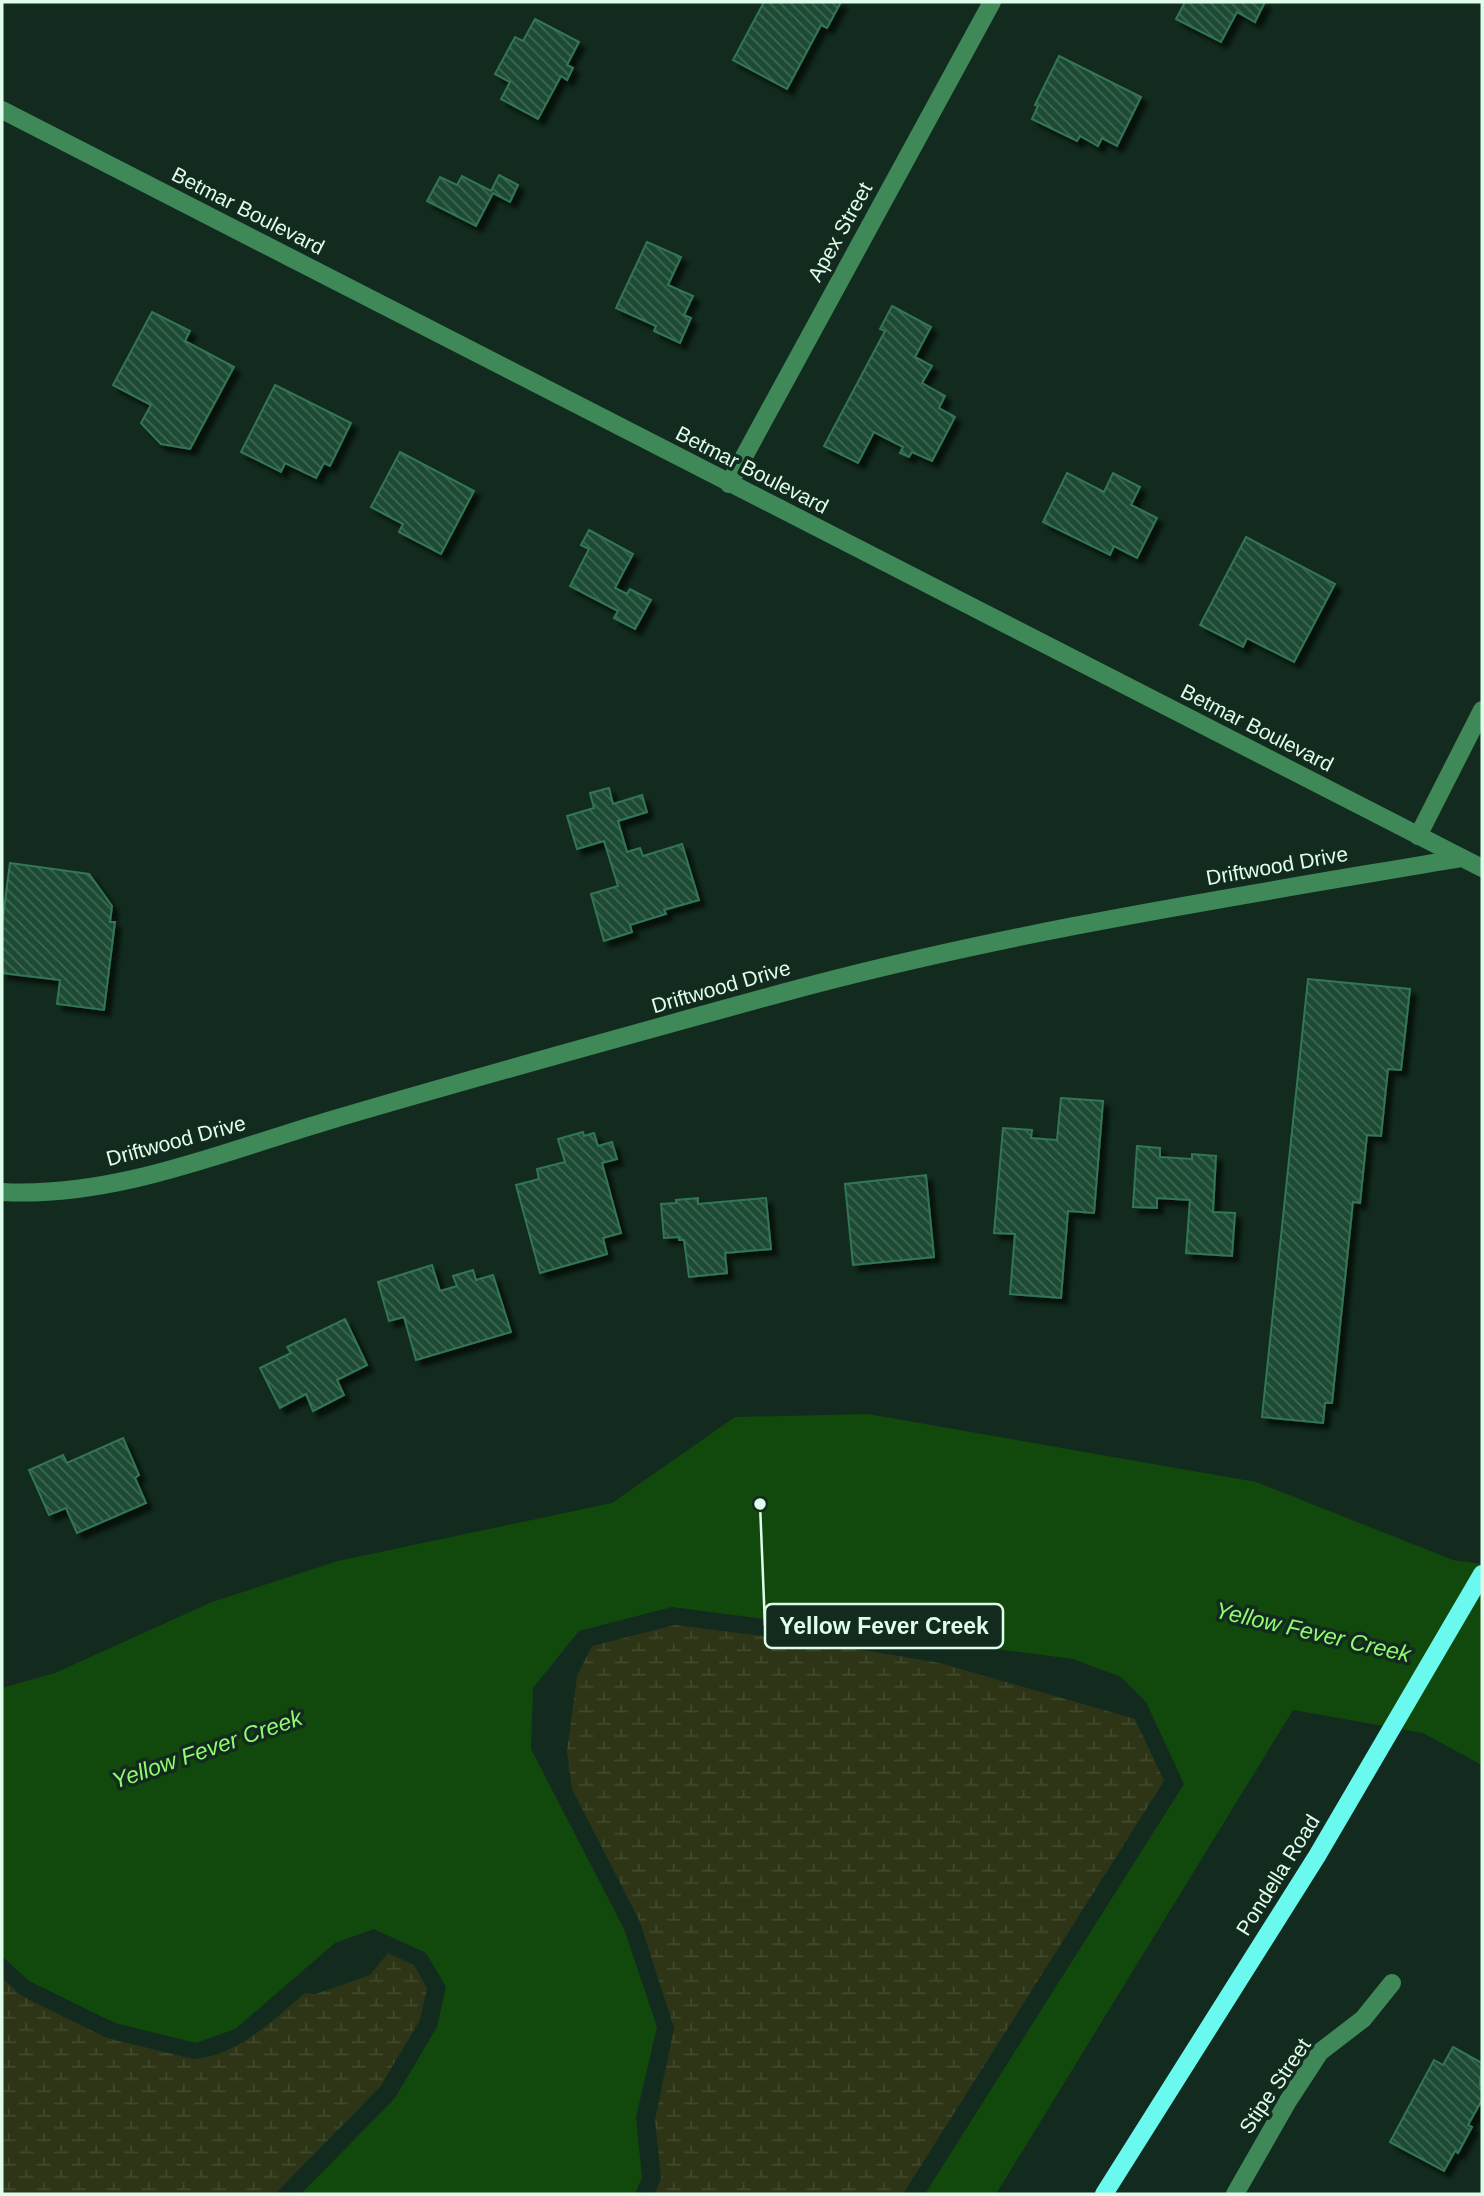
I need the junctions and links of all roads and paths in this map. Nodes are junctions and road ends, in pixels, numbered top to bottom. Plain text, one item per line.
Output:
1 (992, 2) edge
2 (2, 110) edge
3 (729, 484) junction
4 (1482, 710) edge
5 (1418, 836) junction
6 (1462, 858) junction
7 (1482, 868) edge
8 (2, 1192) edge
9 (1482, 1574) edge
10 (1392, 1983) dead end
11 (1104, 2194) edge
12 (1235, 2194) edge

1 - 3 street, Apex Street
2 - 3 street, Betmar Boulevard
3 - 5 street, Betmar Boulevard
4 - 5 street
5 - 6 street, Betmar Boulevard
6 - 7 street, Betmar Boulevard
6 - 8 street, Driftwood Drive
9 - 11 main road, Pondella Road
10 - 12 street, Stipe Street

